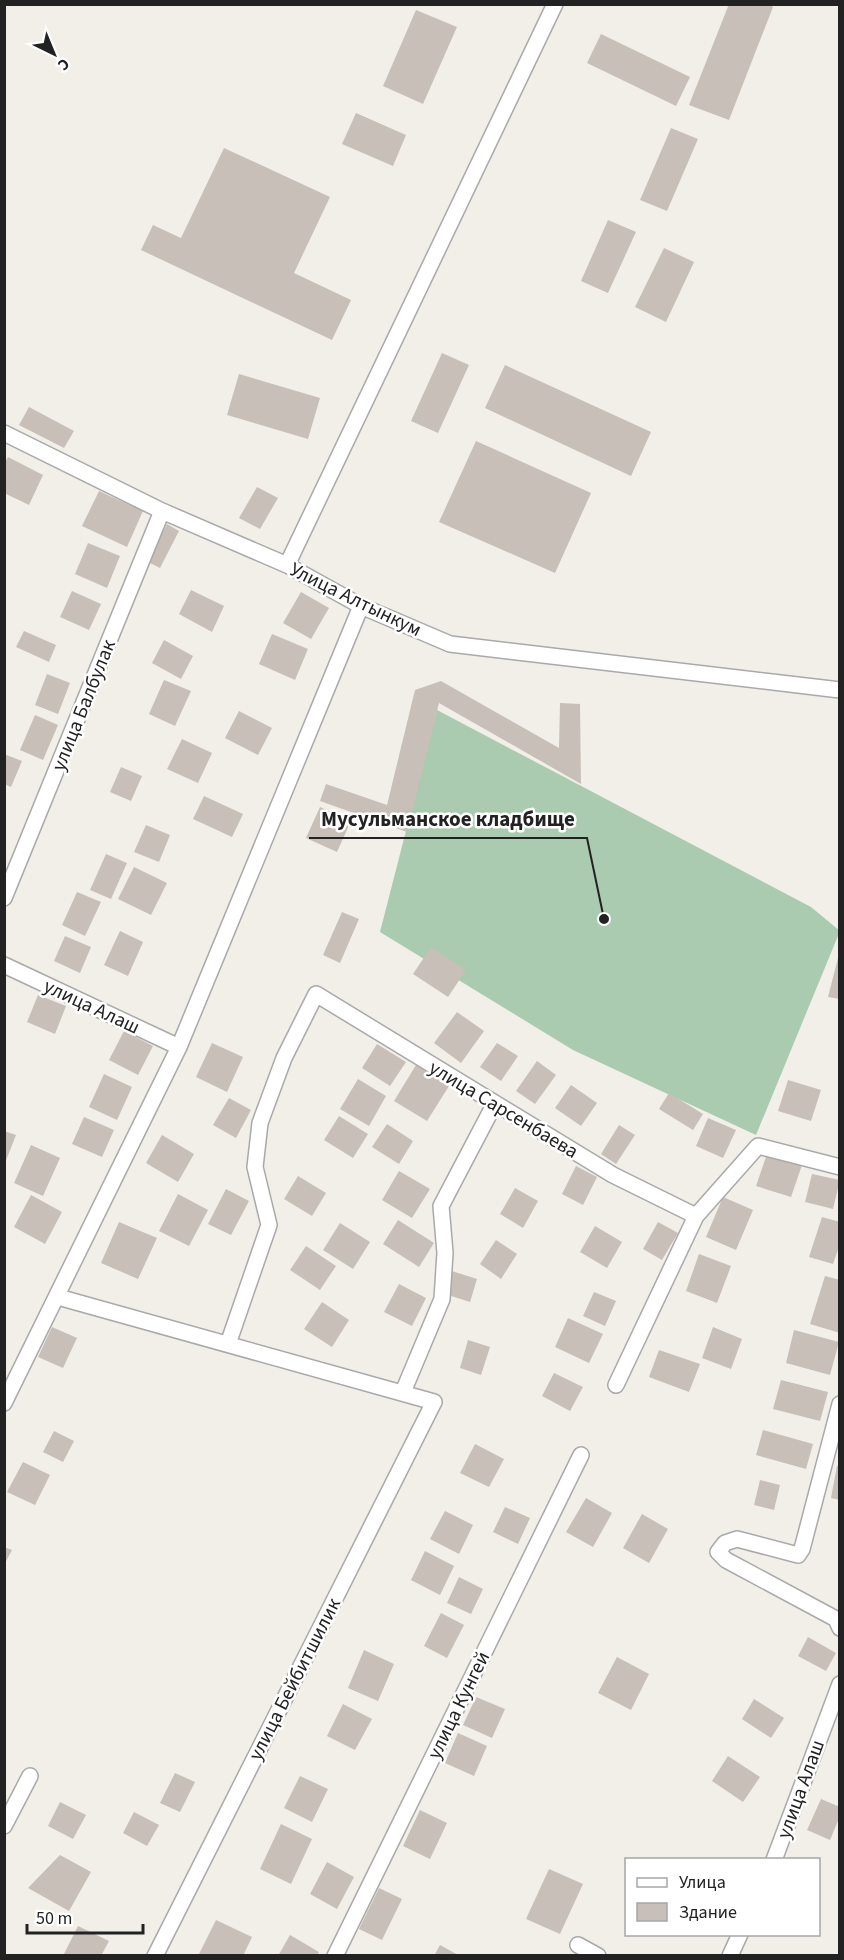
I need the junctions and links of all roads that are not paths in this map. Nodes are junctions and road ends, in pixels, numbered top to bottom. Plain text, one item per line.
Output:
1 (555, 4) edge
2 (4, 433) edge
3 (162, 511) junction
4 (286, 565) junction
5 (361, 606) junction
6 (840, 690) edge
7 (4, 898) edge
8 (4, 965) edge
9 (180, 1047) junction
10 (495, 1103) junction
11 (840, 1167) edge
12 (696, 1216) junction
13 (58, 1297) junction
14 (228, 1344) junction
15 (616, 1385) dead end
16 (403, 1392) junction
17 (4, 1403) edge
18 (840, 1404) edge
19 (581, 1455) dead end
20 (840, 1628) edge
21 (840, 1684) edge
22 (30, 1776) dead end
23 (4, 1826) edge
24 (775, 1858) edge
25 (740, 1936) edge
26 (578, 1945) dead end
27 (155, 1956) edge
28 (335, 1956) edge
29 (598, 1956) edge
30 (730, 1956) edge

1 - 4 street
2 - 3 street, Улица Алтынкум
3 - 4 street, Улица Алтынкум
3 - 7 street, улица Балбулак
4 - 5 street, Улица Алтынкум
5 - 6 street, Улица Алтынкум
5 - 9 street
8 - 9 street, улица Алаш
9 - 13 street
10 - 12 street, улица Сарсенбаева
10 - 14 street, улица Сарсенбаева
10 - 16 street
11 - 12 street
12 - 15 street
13 - 14 street
13 - 17 street
14 - 16 street
16 - 27 street, улица Бейбитшилик
18 - 20 street
19 - 28 street, улица Кунгей
21 - 24 street, улица Алаш
22 - 23 street
25 - 30 street
26 - 29 street

